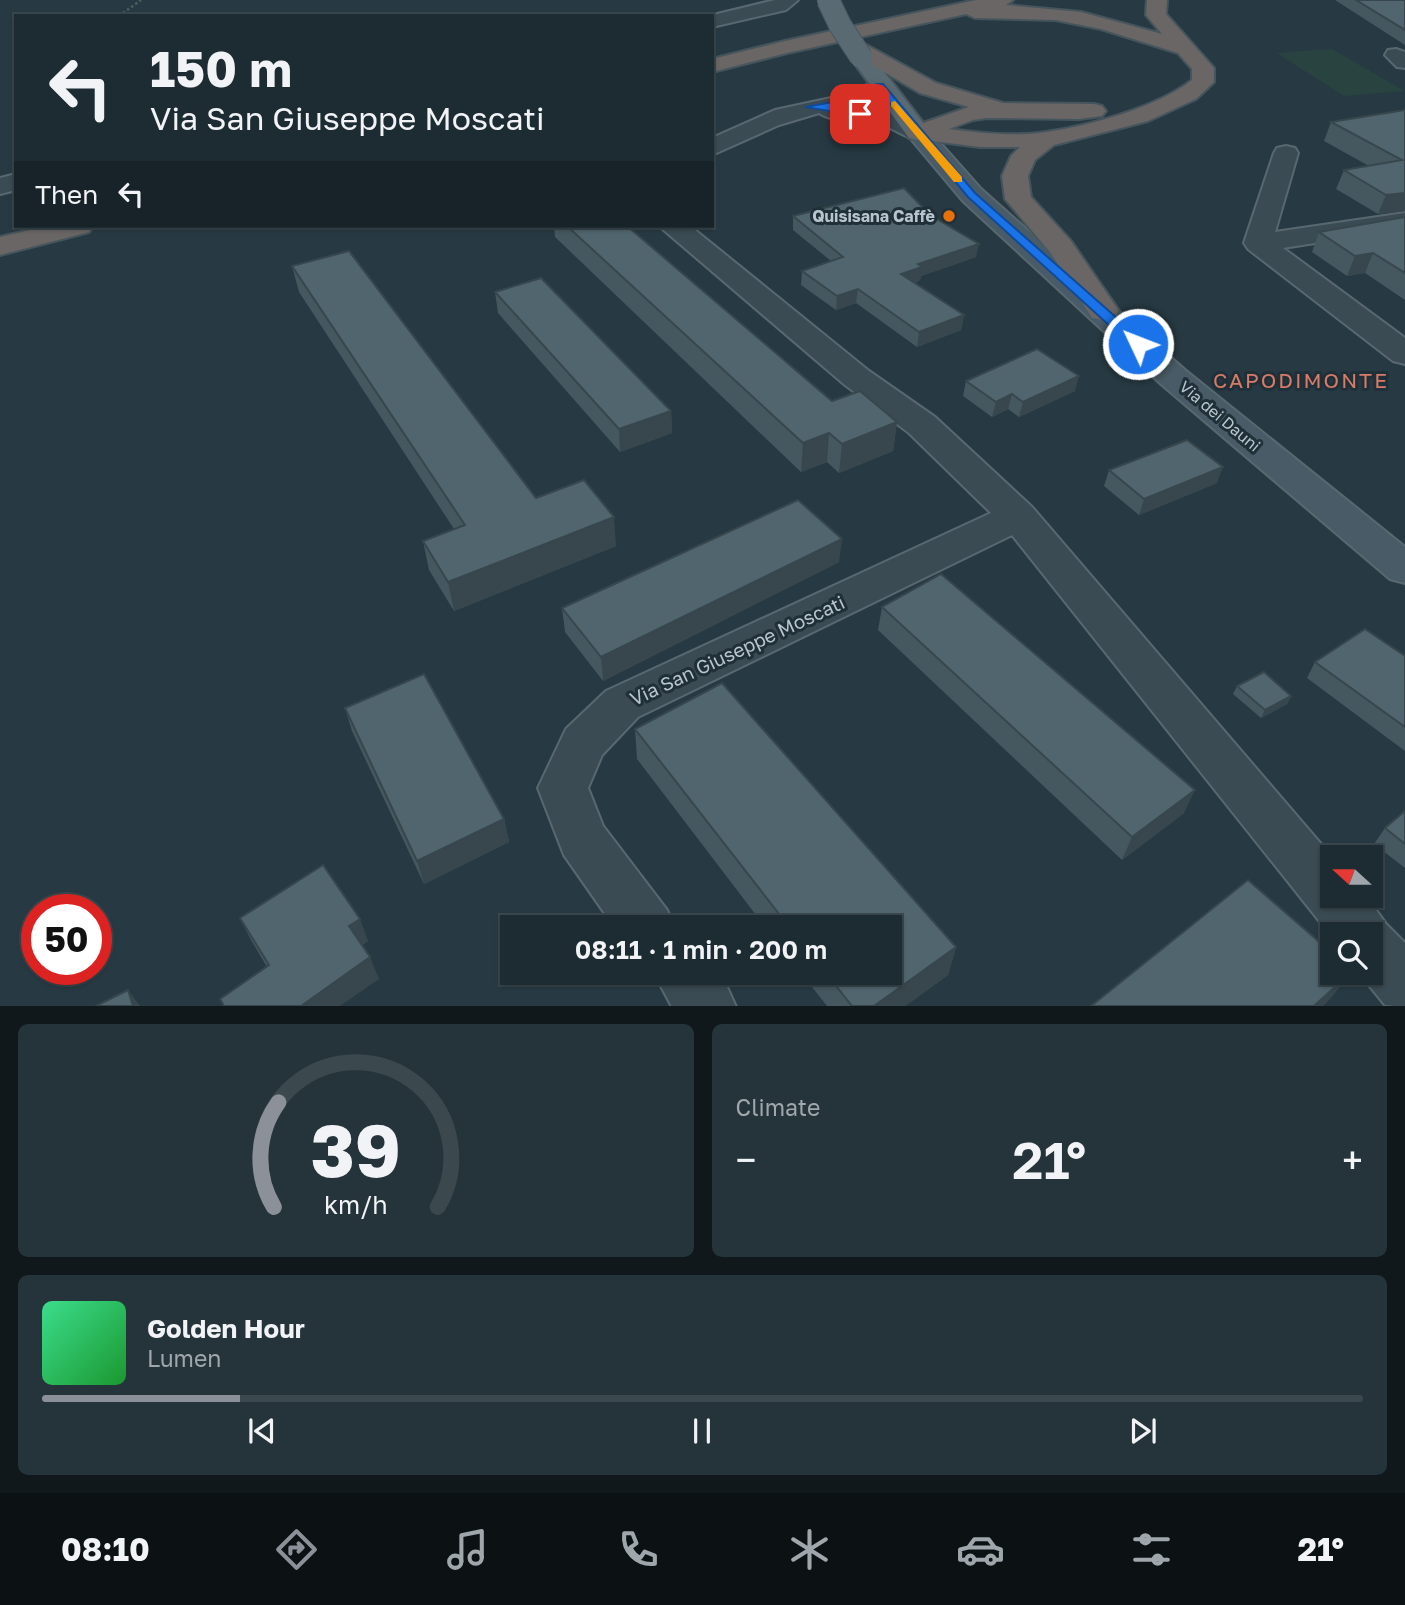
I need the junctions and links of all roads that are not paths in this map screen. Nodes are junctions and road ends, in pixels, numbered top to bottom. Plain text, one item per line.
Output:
1 (788, 0) edge
2 (828, 0) edge
3 (956, 0) edge
4 (1003, 0) edge
5 (1157, 0) edge
6 (915, 9) edge
7 (714, 21) edge
8 (1188, 50) junction
9 (856, 51) junction
10 (714, 53) edge
11 (714, 65) edge
12 (880, 86) junction
13 (1159, 106) junction
14 (810, 107) junction
15 (1019, 111) junction
16 (918, 133) junction
17 (1045, 140) junction
18 (714, 147) edge
19 (1286, 153) dead end
20 (1405, 220) edge
21 (71, 228) edge
22 (675, 228) edge
23 (1258, 243) junction
24 (0, 246) edge
25 (1103, 311) junction
26 (1405, 354) edge
27 (1018, 516) junction
28 (1405, 569) edge
29 (638, 915) edge
30 (1353, 922) edge
31 (1383, 959) edge
32 (691, 985) edge
33 (1405, 985) edge
34 (707, 1006) edge

1 - 7 street
2 - 9 main road, Via dei Dauni, bridge
3 - 6 highway
4 - 6 highway
5 - 8 highway
6 - 8 highway
6 - 10 highway
6 - 11 highway
8 - 13 highway
9 - 12 main road, Via dei Dauni
9 - 15 highway
12 - 14 street
12 - 16 main road, Via dei Dauni
13 - 15 highway
13 - 17 highway
14 - 16 street
14 - 18 street
15 - 16 highway
16 - 17 highway
16 - 25 main road, Via dei Dauni
17 - 25 highway
19 - 23 street
20 - 23 street
21 - 24 highway
22 - 27 street
23 - 26 street
25 - 28 main road, Via dei Dauni
27 - 29 street, Via San Giuseppe Moscati
27 - 30 street
31 - 33 street
32 - 34 street

